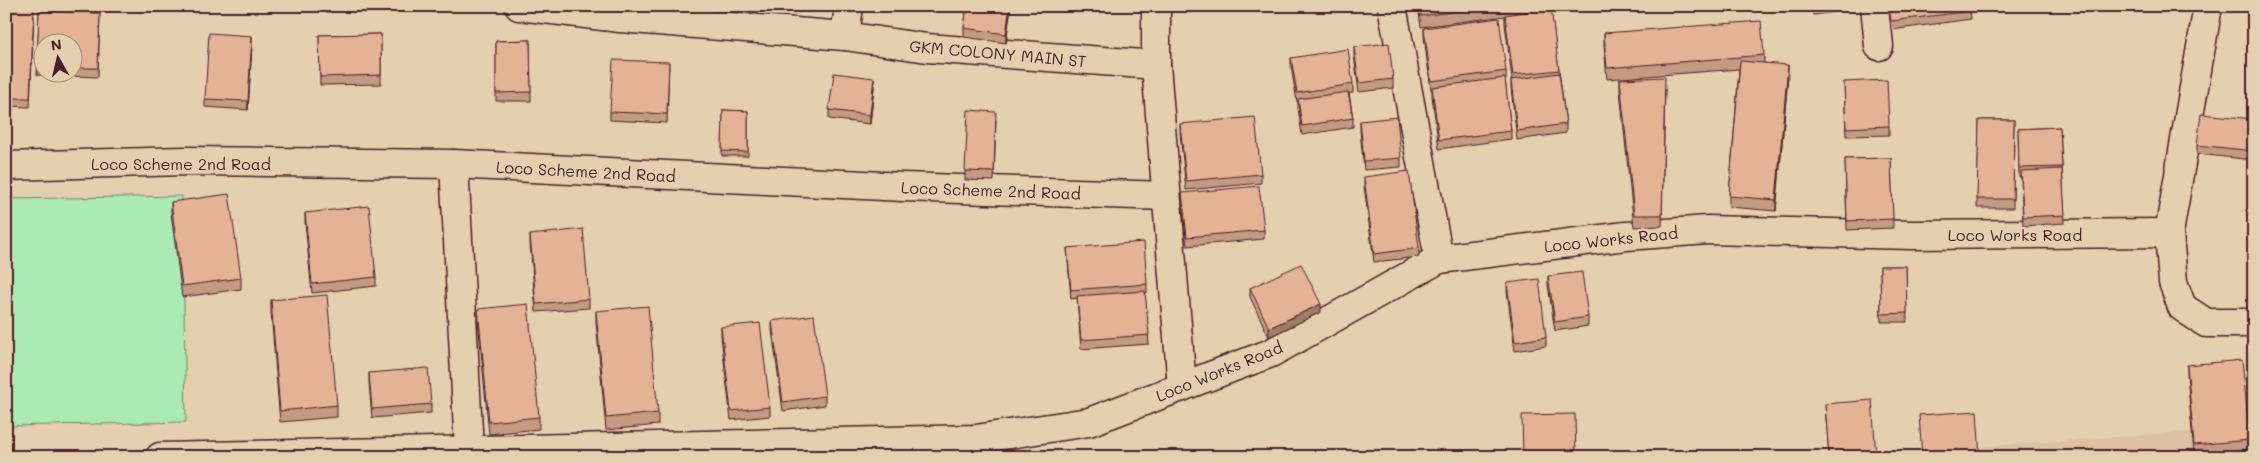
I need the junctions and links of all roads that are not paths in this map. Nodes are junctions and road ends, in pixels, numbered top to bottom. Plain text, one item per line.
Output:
1 (519, 6) edge
2 (849, 6) edge
3 (1156, 6) edge
4 (1392, 6) edge
5 (1875, 6) edge
6 (2208, 6) edge
7 (620, 12) edge
8 (845, 36) junction
9 (1879, 46) dead end
10 (1156, 65) junction
11 (454, 164) junction
12 (6, 166) edge
13 (1166, 196) junction
14 (2170, 233) junction
15 (1439, 259) junction
16 (2254, 323) edge
17 (1182, 387) junction
18 (469, 450) junction
19 (160, 457) edge

1 - 7 street, GKM COLONY MAIN ST
2 - 8 street
3 - 10 street
4 - 15 street
5 - 9 street
6 - 14 street
7 - 8 street, GKM COLONY MAIN ST
8 - 10 street, GKM COLONY MAIN ST
10 - 13 street
11 - 12 street, Loco Scheme 2nd Road
11 - 13 street, Loco Scheme 2nd Road
11 - 18 street
13 - 17 street
14 - 15 street, Loco Works Road
14 - 16 street
15 - 17 street, Loco Works Road
17 - 18 street, Loco Works Road
18 - 19 street, Loco Works Road

